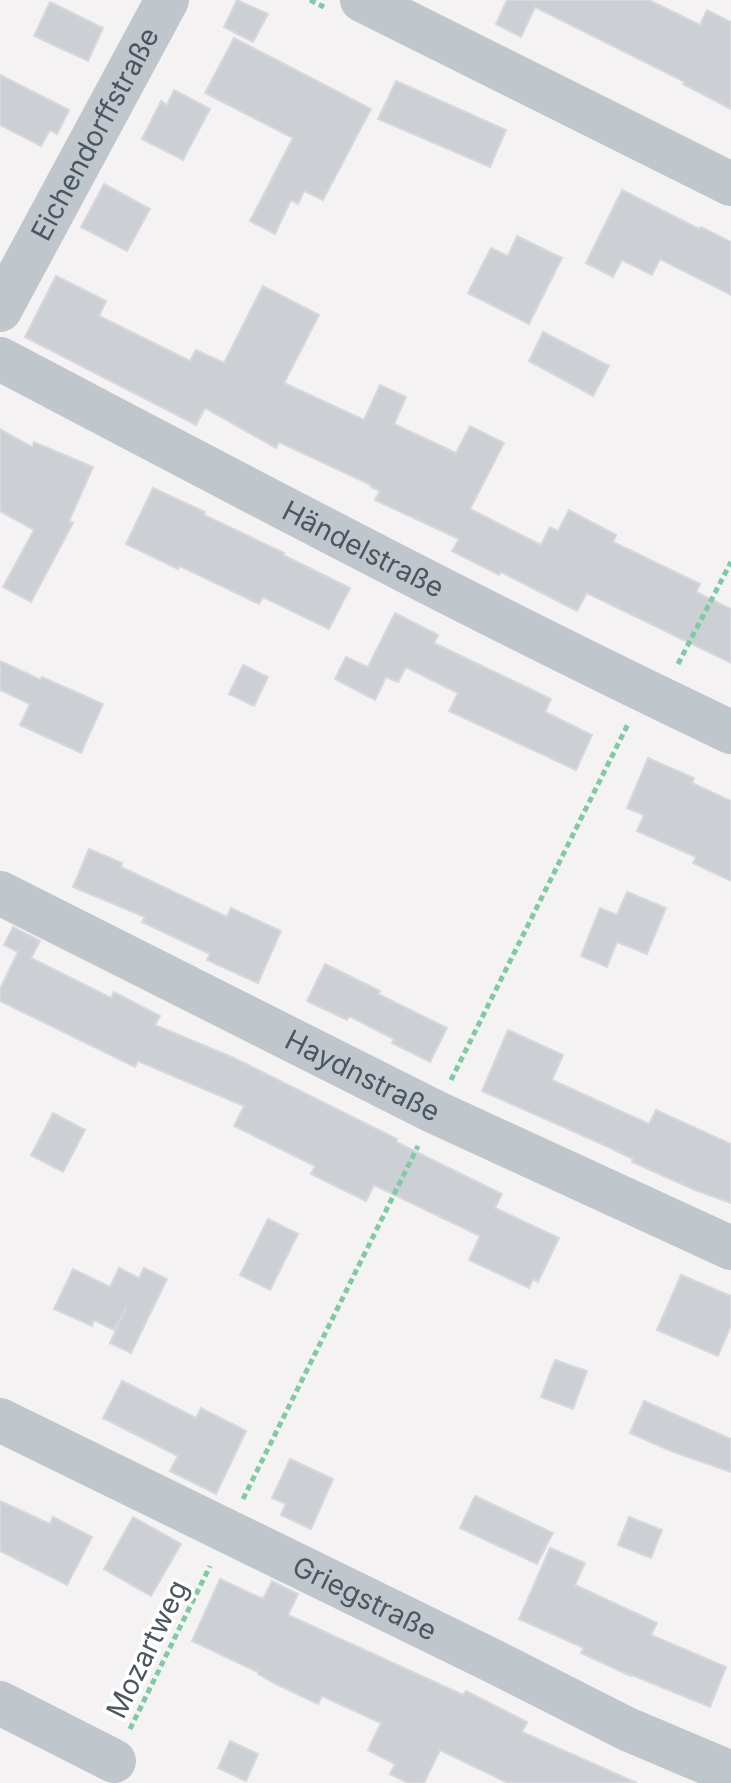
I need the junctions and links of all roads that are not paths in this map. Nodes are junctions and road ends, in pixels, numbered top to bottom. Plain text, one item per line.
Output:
1 (167, 0) edge
2 (362, 0) edge
3 (731, 184) edge
4 (0, 310) edge
5 (0, 359) edge
6 (731, 732) edge
7 (0, 893) edge
8 (731, 1248) edge
9 (0, 1420) edge
10 (0, 1703) edge
11 (114, 1761) road end
12 (731, 1773) edge

1 - 4 street, Eichendorffstraße
2 - 3 street
5 - 6 street, Händelstraße
7 - 8 street, Haydnstraße
9 - 12 street, Griegstraße
10 - 11 street

